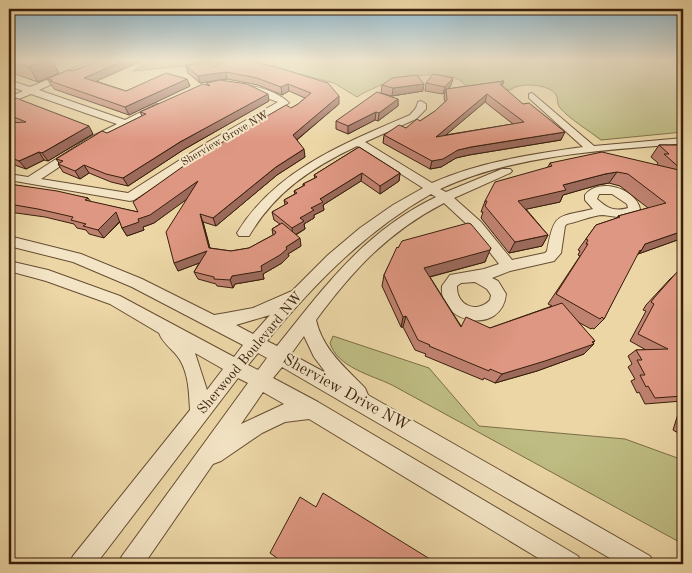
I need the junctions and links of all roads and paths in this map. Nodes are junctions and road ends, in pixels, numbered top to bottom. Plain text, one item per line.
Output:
1 (21, 87) edge
2 (39, 87) edge
3 (242, 87) edge
4 (32, 90) junction
5 (9, 91) edge
6 (20, 95) junction
7 (532, 96) dead end
8 (9, 100) edge
9 (171, 102) edge
10 (421, 104) dead end
11 (125, 123) junction
12 (113, 129) junction
13 (678, 141) edge
14 (358, 142) junction
15 (591, 148) junction
16 (683, 150) edge
17 (540, 158) junction
18 (9, 177) edge
19 (32, 180) junction
20 (432, 187) junction
21 (445, 197) junction
22 (604, 211) dead end
23 (244, 233) dead end
24 (9, 241) edge
25 (9, 266) edge
26 (510, 266) junction
27 (476, 276) dead end
28 (300, 292) junction
29 (308, 319) junction
30 (213, 322) junction
31 (159, 324) junction
32 (256, 343) junction
33 (279, 356) junction
34 (236, 367) junction
35 (261, 381) junction
36 (368, 405) junction
37 (311, 409) junction
38 (200, 414) junction
39 (205, 460) junction
40 (81, 564) edge
41 (130, 564) edge
42 (570, 564) edge
43 (642, 564) edge

1 - 4 street
2 - 4 street
3 - 19 street, Sherview Grove NW
4 - 6 street
4 - 11 street
5 - 6 street
6 - 8 street
6 - 12 street
7 - 15 street
9 - 11 street
10 - 14 street
11 - 12 street
12 - 19 street
13 - 15 street, Sherwood Boulevard NW
13 - 16 street
14 - 20 street
14 - 23 street
15 - 17 street, Sherwood Boulevard NW
17 - 20 street, Sherwood Boulevard NW
17 - 21 street, Sherwood Boulevard NW
18 - 19 street, Sherview Grove NW
20 - 21 street
20 - 28 street, Sherwood Boulevard NW
21 - 26 street
21 - 29 street, Sherwood Boulevard NW
22 - 26 street
24 - 30 street, Sherview Drive NW
25 - 31 street
26 - 27 street
28 - 30 street
28 - 32 street, Sherwood Boulevard NW
29 - 33 street, Sherwood Boulevard NW
29 - 36 street
30 - 32 street, Sherview Drive NW
31 - 34 street
31 - 38 street
32 - 33 street, Sherview Drive NW
32 - 34 street, Sherwood Boulevard NW
33 - 35 street, Sherwood Boulevard NW
33 - 36 street, Sherview Drive NW
34 - 35 street
34 - 38 street, Sherwood Boulevard NW
35 - 37 street
35 - 39 street, Sherwood Boulevard NW
36 - 43 street, Sherview Drive NW
37 - 39 street
37 - 42 street
38 - 40 street, Sherwood Boulevard NW
39 - 41 street, Sherwood Boulevard NW

